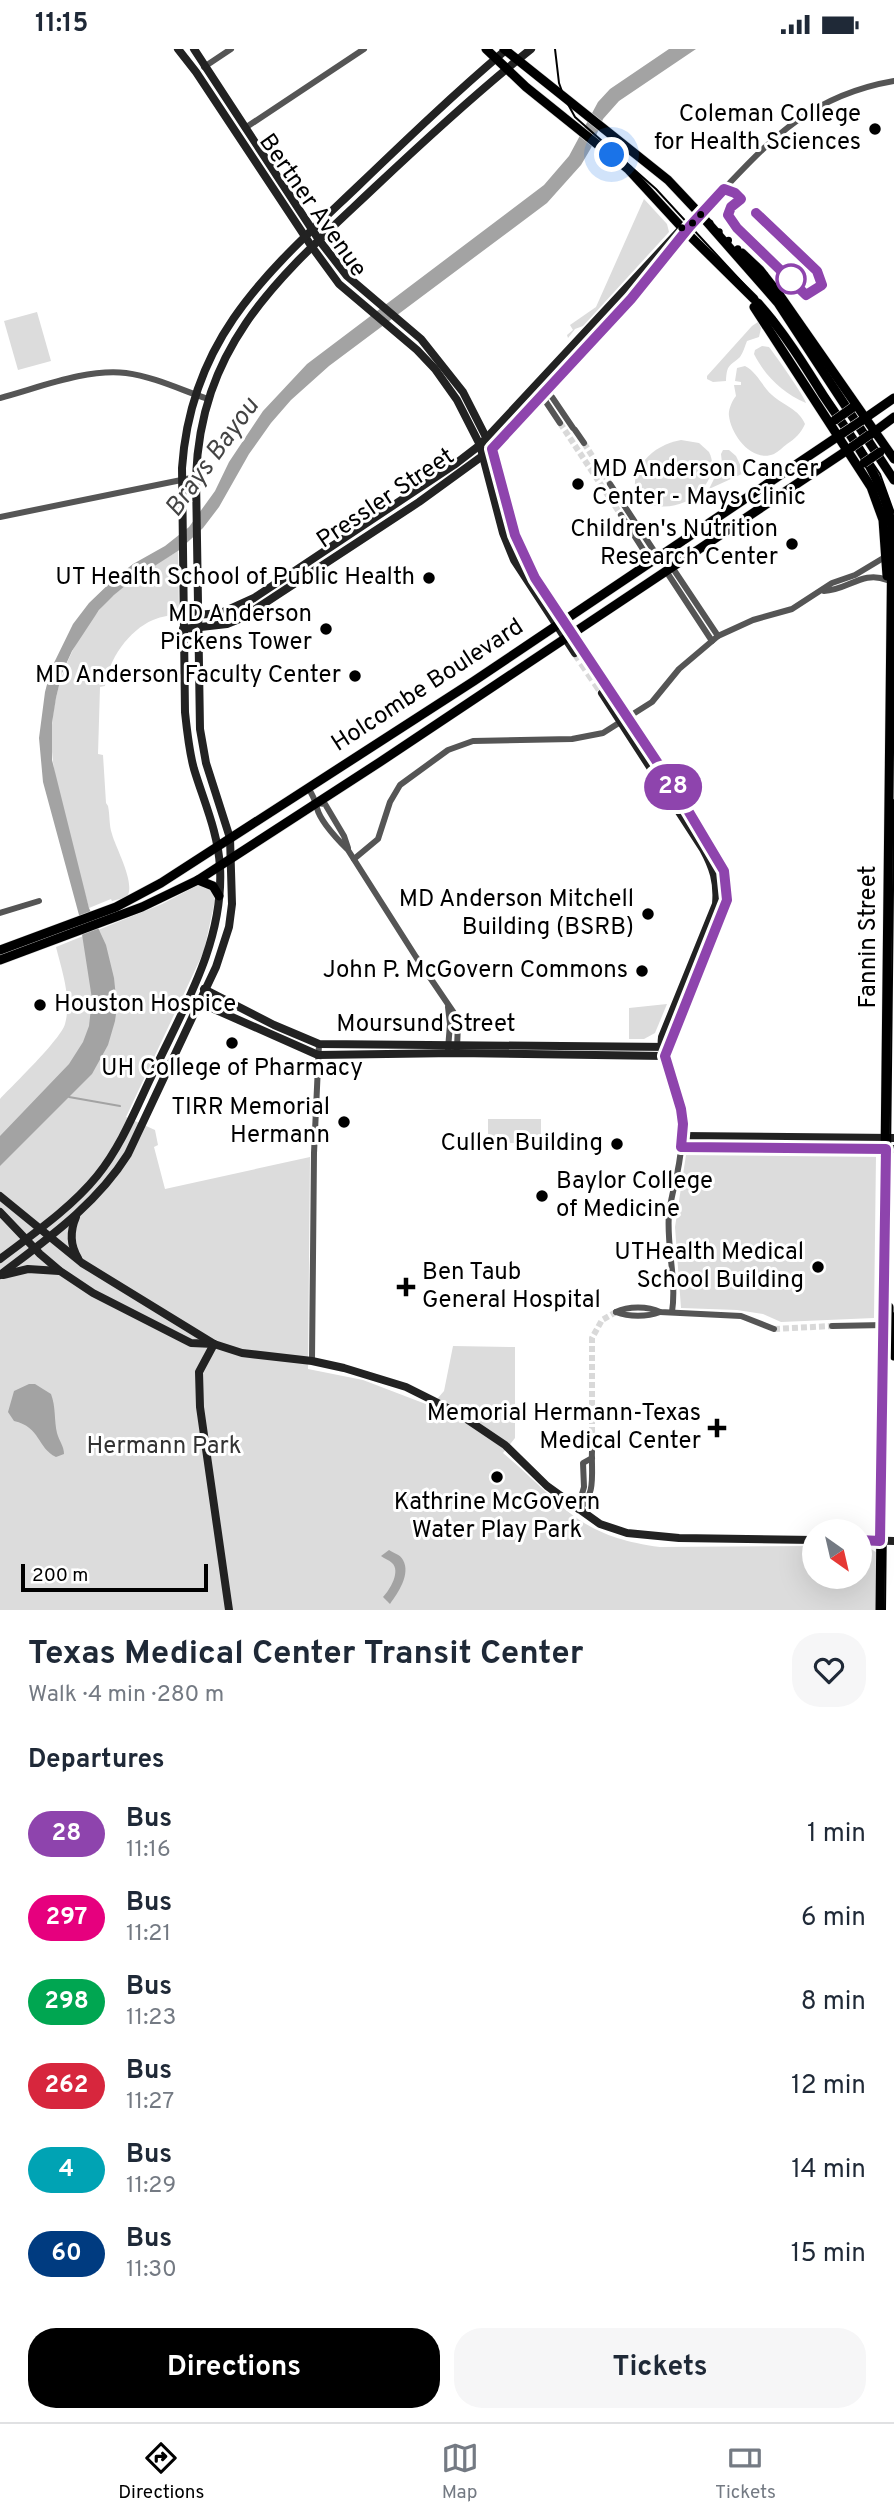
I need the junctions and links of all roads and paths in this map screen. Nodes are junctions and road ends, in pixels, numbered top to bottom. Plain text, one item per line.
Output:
1 (178, 49) edge
2 (194, 49) edge
3 (231, 49) edge
4 (364, 49) edge
5 (486, 49) edge
6 (505, 49) edge
7 (531, 49) edge
8 (495, 59) junction
9 (517, 61) junction
10 (206, 65) junction
11 (506, 69) junction
12 (196, 72) junction
13 (894, 81) edge
14 (424, 123) junction
15 (246, 128) junction
16 (433, 133) junction
17 (245, 145) junction
18 (285, 188) junction
19 (700, 214) junction
20 (711, 227) junction
21 (313, 229) junction
22 (686, 229) junction
23 (305, 236) junction
24 (319, 240) junction
25 (312, 247) junction
26 (635, 279) junction
27 (642, 286) junction
28 (255, 288) junction
29 (265, 296) junction
30 (754, 303) junction
31 (232, 319) junction
32 (587, 332) junction
33 (595, 339) junction
34 (227, 357) junction
35 (439, 367) junction
36 (448, 379) junction
37 (536, 386) junction
38 (544, 393) junction
39 (195, 395) junction
40 (849, 395) junction
41 (0, 398) edge
42 (894, 398) edge
43 (208, 399) junction
44 (823, 414) junction
45 (894, 417) edge
46 (863, 419) junction
47 (560, 423) tunnel mouth
48 (872, 433) junction
49 (840, 435) junction
50 (487, 438) junction
51 (584, 443) tunnel mouth
52 (480, 445) junction
53 (850, 448) junction
54 (492, 449) junction
55 (888, 454) edge
56 (483, 457) junction
57 (863, 466) junction
58 (182, 479) junction
59 (196, 480) junction
60 (894, 480) edge
61 (611, 484) tunnel mouth
62 (413, 492) junction
63 (419, 502) junction
64 (621, 515) tunnel mouth
65 (0, 517) edge
66 (510, 517) junction
67 (499, 520) junction
68 (638, 535) junction
69 (338, 541) junction
70 (677, 545) junction
71 (326, 549) junction
72 (344, 550) junction
73 (885, 557) junction
74 (332, 559) junction
75 (654, 559) junction
76 (669, 569) junction
77 (656, 578) junction
78 (887, 580) junction
79 (822, 591) junction
80 (254, 598) junction
81 (260, 607) junction
82 (183, 616) junction
83 (197, 616) junction
84 (892, 621) junction
85 (559, 622) junction
86 (183, 629) junction
87 (197, 629) junction
88 (569, 636) junction
89 (715, 638) junction
90 (578, 651) tunnel mouth
91 (893, 665) edge
92 (474, 681) junction
93 (606, 691) tunnel mouth
94 (482, 694) junction
95 (624, 719) junction
96 (892, 719) edge
97 (890, 779) junction
98 (308, 787) junction
99 (317, 803) junction
100 (894, 826) edge
101 (891, 836) edge
102 (230, 838) junction
103 (218, 846) junction
104 (232, 857) junction
105 (354, 859) junction
106 (219, 866) junction
107 (198, 880) junction
108 (219, 896) junction
109 (39, 901) dead end
110 (117, 911) junction
111 (0, 912) edge
112 (56, 935) junction
113 (0, 950) edge
114 (0, 960) edge
115 (891, 983) edge
116 (194, 985) junction
117 (206, 990) junction
118 (189, 997) junction
119 (200, 1003) junction
120 (319, 1044) junction
121 (665, 1047) junction
122 (452, 1049) junction
123 (318, 1055) junction
124 (665, 1056) junction
125 (682, 1136) junction
126 (752, 1136) junction
127 (837, 1137) junction
128 (890, 1138) edge
129 (681, 1147) junction
130 (751, 1148) junction
131 (837, 1149) junction
132 (890, 1149) edge
133 (0, 1196) edge
134 (0, 1212) edge
135 (78, 1213) junction
136 (39, 1229) junction
137 (50, 1238) junction
138 (26, 1239) junction
139 (35, 1249) junction
140 (0, 1259) edge
141 (82, 1263) junction
142 (60, 1271) junction
143 (0, 1276) edge
144 (660, 1312) junction
145 (672, 1312) junction
146 (891, 1324) edge
147 (832, 1326) tunnel mouth
148 (774, 1329) tunnel mouth
149 (214, 1344) junction
150 (894, 1356) edge
151 (312, 1361) junction
152 (592, 1455) tunnel mouth
153 (578, 1510) junction
154 (802, 1540) edge
155 (872, 1541) edge
156 (880, 1541) junction
157 (894, 1541) edge
158 (229, 1610) edge
159 (880, 1610) edge

1 - 12 street, Bertner Avenue
2 - 10 street, Bertner Avenue
3 - 10 street
4 - 15 street
5 - 8 main road, Fannin Street
6 - 8 street
6 - 9 main road
7 - 9 street
8 - 11 main road, Fannin Street
8 - 14 street
9 - 11 street
9 - 19 main road
10 - 12 street
10 - 15 street, Bertner Avenue
11 - 16 street
11 - 22 main road, Fannin Street
12 - 17 street, Bertner Avenue
13 - 19 street, Pressler Street
14 - 16 street
14 - 21 street
15 - 18 street, Bertner Avenue
16 - 24 street
17 - 18 street
17 - 23 street, Bertner Avenue
18 - 21 street, Bertner Avenue
19 - 20 main road
19 - 22 street, Pressler Street
20 - 40 main road
20 - 60 main road
21 - 23 street
21 - 24 street, Bertner Avenue
22 - 26 street, Pressler Street
22 - 27 street, Pressler Street
22 - 30 main road, Fannin Street
23 - 25 street, Bertner Avenue
23 - 28 street
24 - 25 street
24 - 35 street, Bertner Avenue
25 - 29 street
25 - 35 street, Bertner Avenue
26 - 27 street
26 - 32 street, Pressler Street
27 - 33 street, Pressler Street
28 - 29 street
28 - 31 street
29 - 34 street
30 - 44 main road
30 - 84 main road, Fannin Street
31 - 34 street
31 - 39 street
32 - 33 street
32 - 37 street, Pressler Street
33 - 38 street, Pressler Street
34 - 43 street
35 - 36 street, Bertner Avenue
36 - 50 street, Bertner Avenue
36 - 52 street, Bertner Avenue
37 - 38 street
37 - 50 street, Pressler Street
38 - 47 street
38 - 51 street
38 - 54 street, Pressler Street
39 - 41 street
39 - 43 street
39 - 58 street
40 - 44 main road, bridge
40 - 46 main road
42 - 46 main road, Holcombe Boulevard
43 - 59 street
44 - 49 main road
45 - 48 main road, Holcombe Boulevard
46 - 48 main road
46 - 49 main road, Holcombe Boulevard, bridge
48 - 53 main road, Holcombe Boulevard, bridge
48 - 55 main road
49 - 53 main road
49 - 70 main road, Holcombe Boulevard
50 - 52 street, Pressler Street
50 - 54 street, Bertner Avenue
52 - 56 street, Bertner Avenue
52 - 62 street, Pressler Street
53 - 57 main road
53 - 76 main road, Holcombe Boulevard
54 - 56 street, Pressler Street
54 - 66 street, Bertner Avenue
55 - 57 main road, bridge
56 - 63 street, Pressler Street
56 - 67 street, Bertner Avenue
57 - 73 main road
58 - 59 street
58 - 65 street
58 - 82 street
59 - 83 street
61 - 68 street
62 - 63 street
62 - 69 street, Pressler Street
63 - 72 street, Pressler Street
64 - 68 street
66 - 67 street
66 - 85 street, Bertner Avenue
67 - 85 street, Bertner Avenue
68 - 75 street
69 - 71 street, Pressler Street
69 - 72 street
70 - 75 main road, Holcombe Boulevard
70 - 76 main road
71 - 74 street
71 - 80 street, Pressler Street
72 - 74 street, Pressler Street
73 - 78 main road
73 - 79 street
74 - 81 street, Pressler Street
75 - 77 main road
75 - 85 main road, Holcombe Boulevard
76 - 77 main road, Holcombe Boulevard
76 - 89 street
77 - 88 main road, Holcombe Boulevard
78 - 79 street
78 - 84 main road
79 - 89 street
80 - 81 street
80 - 83 street, Pressler Street
81 - 87 street, Pressler Street
82 - 83 street, Pressler Street
82 - 86 street
83 - 87 street
84 - 91 main road, Fannin Street
85 - 88 street, Bertner Avenue
85 - 92 main road, Holcombe Boulevard
86 - 87 street, Pressler Street
86 - 103 street
87 - 102 street
88 - 90 street, Bertner Avenue
88 - 94 main road, Holcombe Boulevard
89 - 95 street
91 - 96 main road, Fannin Street
92 - 94 main road
92 - 98 main road, Holcombe Boulevard
93 - 95 street
94 - 99 main road, Holcombe Boulevard
95 - 105 street
95 - 121 street
96 - 97 main road, Fannin Street
97 - 100 main road
97 - 101 main road, Fannin Street
98 - 99 street
98 - 102 main road, Holcombe Boulevard
99 - 104 main road, Holcombe Boulevard
99 - 105 street
101 - 115 main road, Fannin Street
102 - 103 main road, Holcombe Boulevard
102 - 104 street
103 - 106 street
103 - 110 main road, Holcombe Boulevard
104 - 106 main road, Holcombe Boulevard
104 - 117 street
105 - 122 street
106 - 107 main road, Holcombe Boulevard
106 - 108 street
107 - 108 main road
107 - 110 main road, Holcombe Boulevard
108 - 116 street
109 - 111 street
110 - 112 main road, Holcombe Boulevard
112 - 113 main road, Holcombe Boulevard
112 - 114 main road, Holcombe Boulevard
115 - 128 main road, Fannin Street
116 - 117 street, Moursund Street
116 - 118 street
117 - 119 street
117 - 120 street, Moursund Street
118 - 119 street, Moursund Street
118 - 136 street
119 - 123 street, Moursund Street
119 - 135 street
120 - 122 street, Moursund Street
120 - 123 street
121 - 122 street, Moursund Street
121 - 124 street
122 - 123 street, Moursund Street
122 - 124 street, Moursund Street
123 - 151 street
124 - 125 street
125 - 126 street
125 - 129 street
126 - 127 street
126 - 130 street
127 - 128 street
127 - 131 street
128 - 132 main road, Fannin Street
129 - 130 street
129 - 145 street
130 - 131 street
131 - 132 street
132 - 146 main road, Fannin Street
133 - 136 street
134 - 138 street
135 - 137 street
135 - 141 street
136 - 137 street
136 - 138 street
137 - 139 street
137 - 141 street
138 - 139 street
138 - 140 street
139 - 142 street
139 - 143 street
141 - 149 street
142 - 143 street
142 - 149 street
144 - 144 street
144 - 145 street
145 - 148 street
146 - 147 street
146 - 150 main road
146 - 156 main road, Fannin Street
149 - 151 street
149 - 158 street
151 - 153 street
152 - 153 street
153 - 154 street
155 - 156 street
156 - 157 street
156 - 159 main road, Fannin Street

